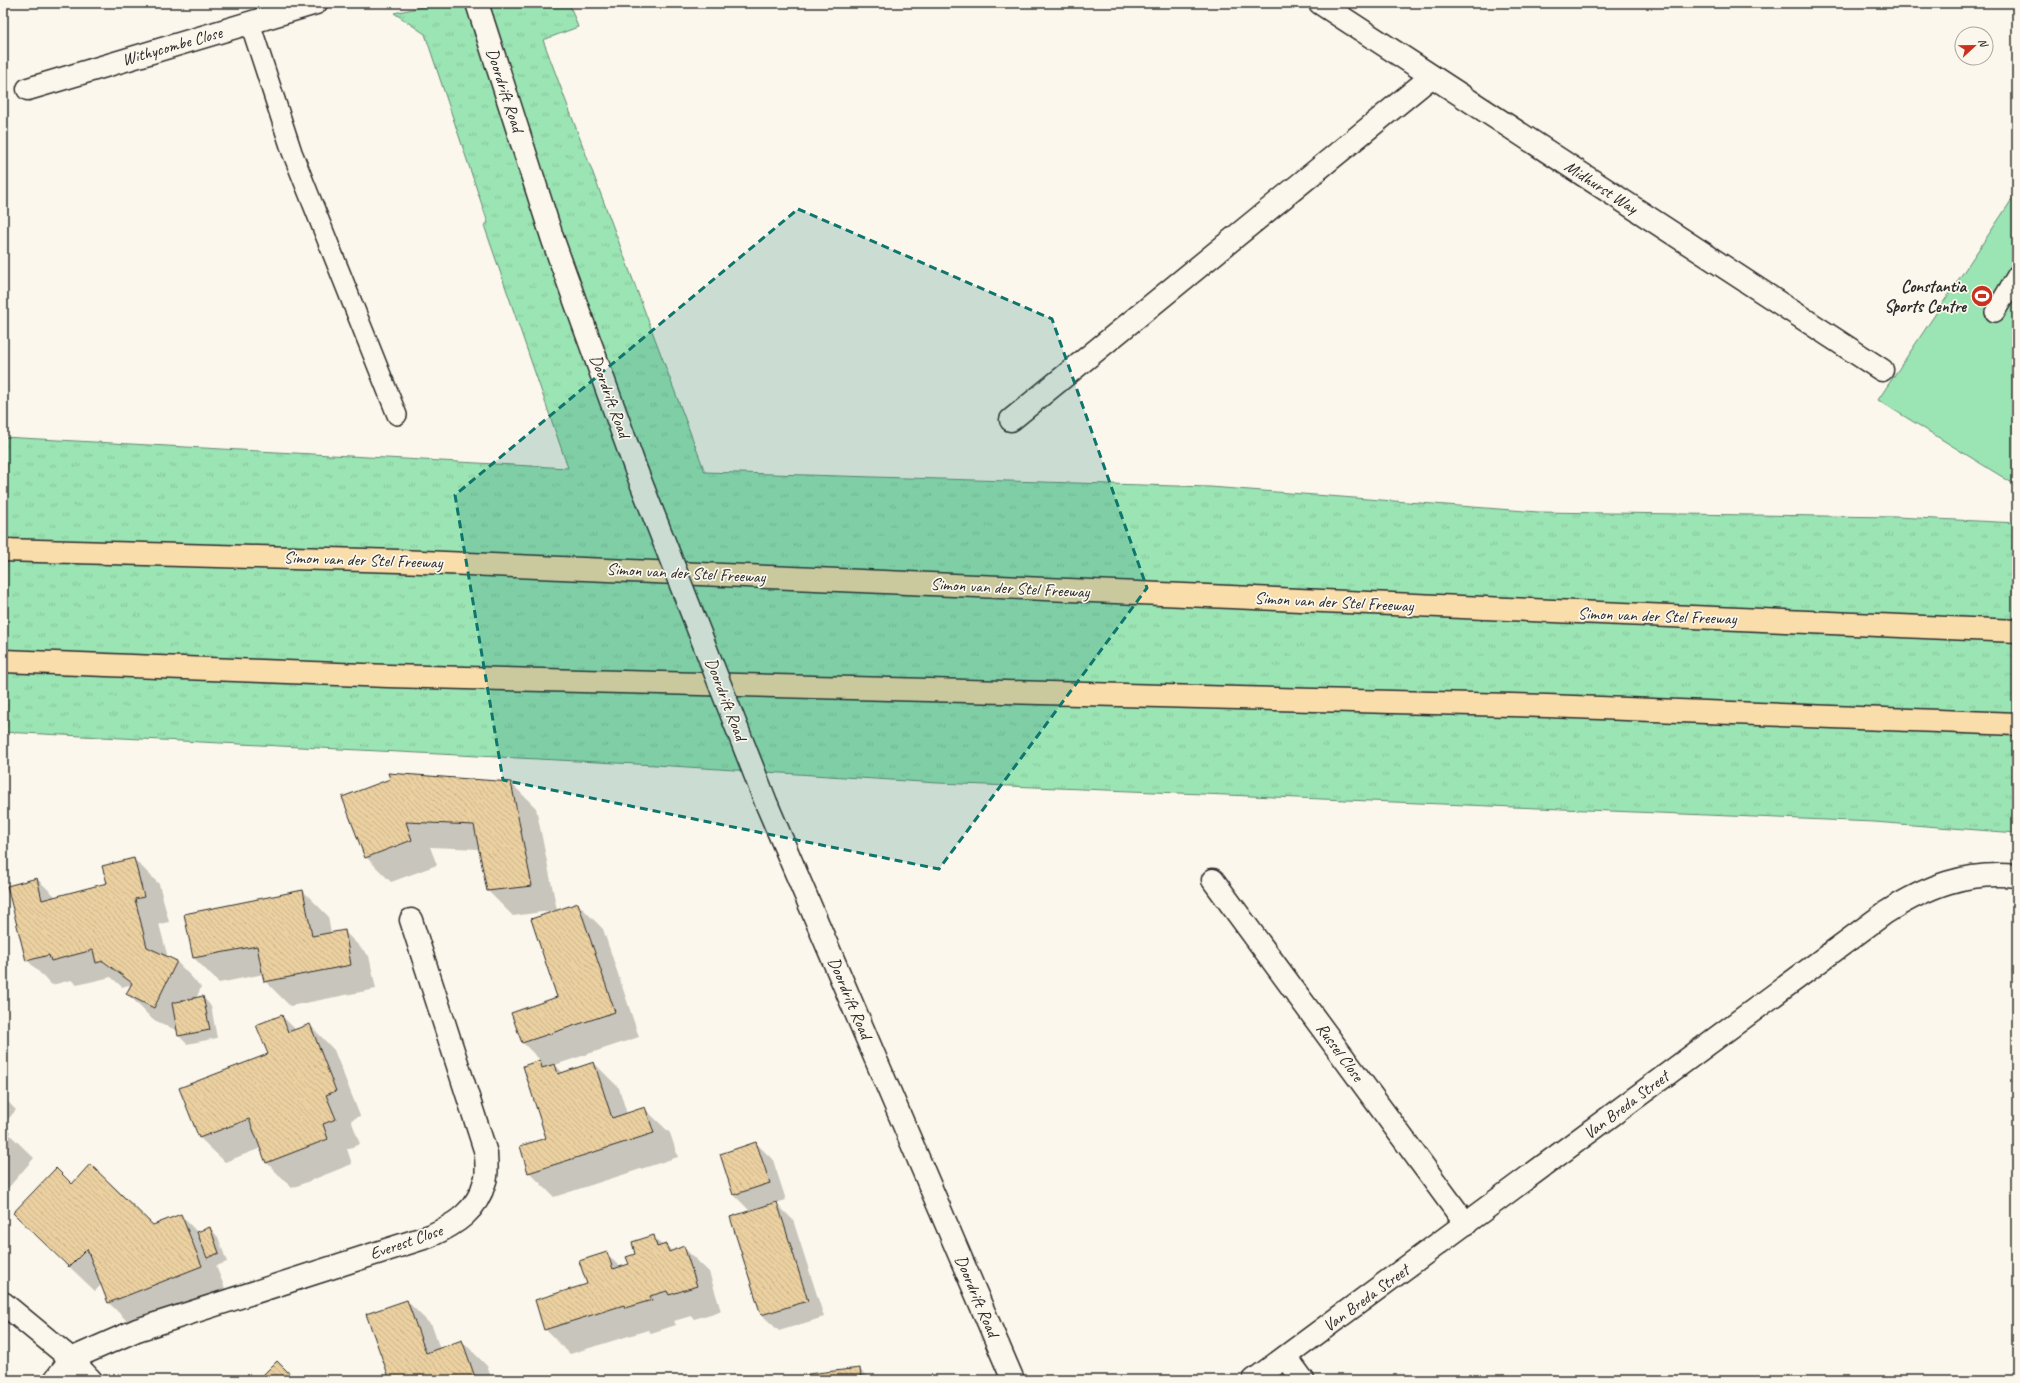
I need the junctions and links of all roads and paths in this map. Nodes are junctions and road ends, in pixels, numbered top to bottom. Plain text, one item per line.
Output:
1 (316, 3) edge
2 (477, 3) edge
3 (1320, 3) edge
4 (250, 23) junction
5 (1431, 77) junction
6 (28, 88) dead end
7 (2017, 275) edge
8 (1994, 312) dead end
9 (1882, 370) dead end
10 (397, 415) dead end
11 (1011, 420) dead end
12 (3, 550) edge
13 (2017, 631) edge
14 (3, 661) edge
15 (2017, 724) edge
16 (2017, 876) edge
17 (1213, 880) dead end
18 (411, 920) dead end
19 (1466, 1224) junction
20 (3, 1303) edge
21 (1286, 1357) junction
22 (72, 1359) junction
23 (55, 1380) edge
24 (91, 1380) edge
25 (1013, 1380) edge
26 (1254, 1380) edge
27 (1303, 1380) edge

1 - 4 street, Withycombe Close
2 - 25 street, Doordrift Road, bridge
3 - 5 street, Midhurst Way
4 - 6 street, Withycombe Close
4 - 10 lane
5 - 9 street, Midhurst Way
5 - 11 street
7 - 8 lane
12 - 13 highway, Simon van der Stel Freeway
14 - 15 highway
16 - 19 street, Van Breda Street
17 - 19 street, Russel Close
18 - 22 street, Everest Close
19 - 21 street, Van Breda Street
20 - 22 street
21 - 26 street, Van Breda Street
21 - 27 street
22 - 23 street
22 - 24 street

